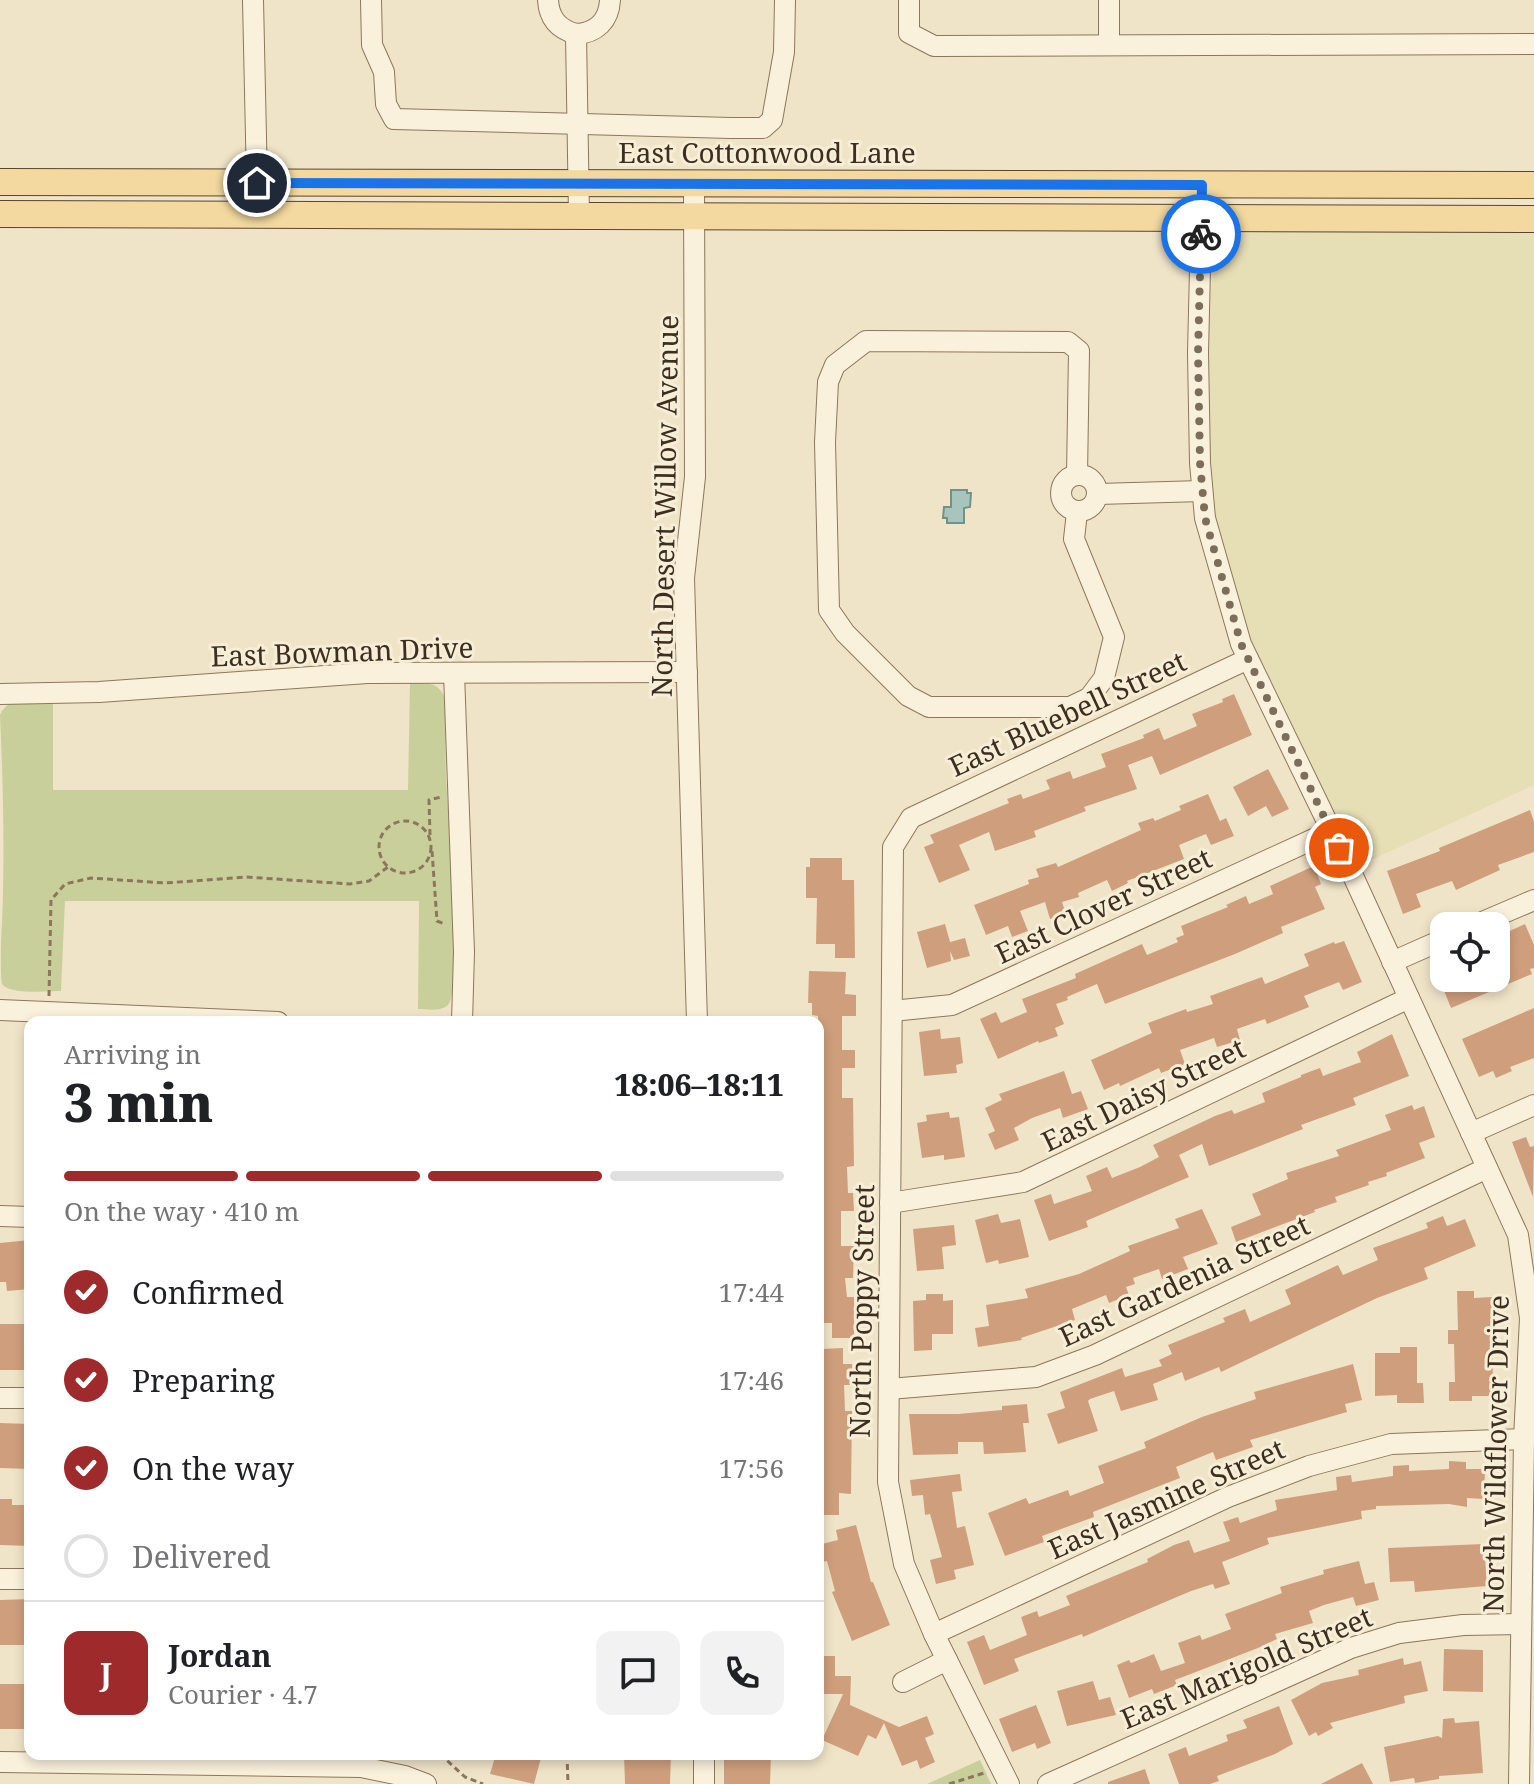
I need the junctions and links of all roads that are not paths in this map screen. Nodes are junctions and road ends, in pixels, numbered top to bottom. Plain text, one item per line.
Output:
1 (253, 0) edge
2 (371, 0) edge
3 (548, 0) edge
4 (610, 0) edge
5 (785, 0) edge
6 (909, 0) edge
7 (1109, 0) edge
8 (576, 34) junction
9 (1534, 44) edge
10 (1109, 45) junction
11 (577, 125) junction
12 (0, 182) edge
13 (257, 183) junction
14 (577, 183) junction
15 (694, 184) junction
16 (1202, 185) junction
17 (1534, 185) edge
18 (0, 214) edge
19 (579, 215) junction
20 (695, 215) junction
21 (1202, 217) junction
22 (1534, 219) edge
23 (1077, 475) junction
24 (1202, 491) junction
25 (1098, 494) junction
26 (1077, 512) junction
27 (1248, 659) junction
28 (687, 672) junction
29 (454, 673) junction
30 (0, 694) edge
31 (911, 818) joint
32 (1331, 831) junction
33 (1534, 900) edge
34 (1506, 912) edge
35 (1430, 945) edge
36 (1392, 962) junction
37 (1409, 998) junction
38 (0, 1010) edge
39 (892, 1011) junction
40 (139, 1016) edge
41 (462, 1016) edge
42 (697, 1016) edge
43 (1534, 1105) edge
44 (1471, 1133) junction
45 (1487, 1168) junction
46 (890, 1203) junction
47 (0, 1216) edge
48 (24, 1217) edge
49 (889, 1389) junction
50 (0, 1398) edge
51 (24, 1398) edge
52 (1524, 1439) junction
53 (0, 1579) edge
54 (24, 1579) edge
55 (1521, 1624) junction
56 (934, 1634) junction
57 (947, 1660) junction
58 (903, 1682) dead end
59 (704, 1760) edge
60 (0, 1762) edge
61 (426, 1784) edge
62 (704, 1784) edge
63 (1009, 1784) edge
64 (1048, 1784) edge
65 (1519, 1784) edge

1 - 13 street
2 - 11 street
3 - 8 street
4 - 8 street
5 - 11 street
6 - 10 street
7 - 10 street
8 - 11 street
9 - 10 street
11 - 14 street
12 - 13 main road, East Cottonwood Lane
13 - 14 main road, East Cottonwood Lane
14 - 15 main road, East Cottonwood Lane
14 - 19 street
15 - 16 main road, East Cottonwood Lane
15 - 20 street, North Desert Willow Avenue
16 - 17 main road, East Cottonwood Lane
16 - 21 street, North Wildflower Drive
18 - 19 main road
19 - 20 main road
20 - 21 main road
20 - 28 street, North Desert Willow Avenue
21 - 22 main road
21 - 24 street, North Wildflower Drive
23 - 25 street
23 - 26 street
23 - 26 street
24 - 25 street
24 - 27 street, North Wildflower Drive
25 - 26 street
27 - 31 street, East Bluebell Street
27 - 32 street, North Wildflower Drive
28 - 29 street, East Bowman Drive
28 - 42 street, North Desert Willow Avenue
29 - 30 street, East Bowman Drive
29 - 41 street
31 - 39 street, North Poppy Street
32 - 36 street, North Wildflower Drive
32 - 39 street, East Clover Street
33 - 34 street
35 - 36 street
36 - 37 street, North Wildflower Drive
37 - 44 street, North Wildflower Drive
37 - 46 street, East Daisy Street
38 - 40 street
39 - 46 street, North Poppy Street
43 - 44 street
44 - 45 street, North Wildflower Drive
45 - 49 street, East Gardenia Street
45 - 52 street, North Wildflower Drive
46 - 49 street, North Poppy Street
47 - 48 street
49 - 56 street, North Poppy Street
50 - 51 street
52 - 55 street, North Wildflower Drive
52 - 56 street, East Jasmine Street
53 - 54 street
55 - 64 street, East Marigold Street
55 - 65 street, North Wildflower Drive
56 - 57 street, North Poppy Street
57 - 58 street
57 - 63 street, North Poppy Street
59 - 62 street
60 - 61 street

